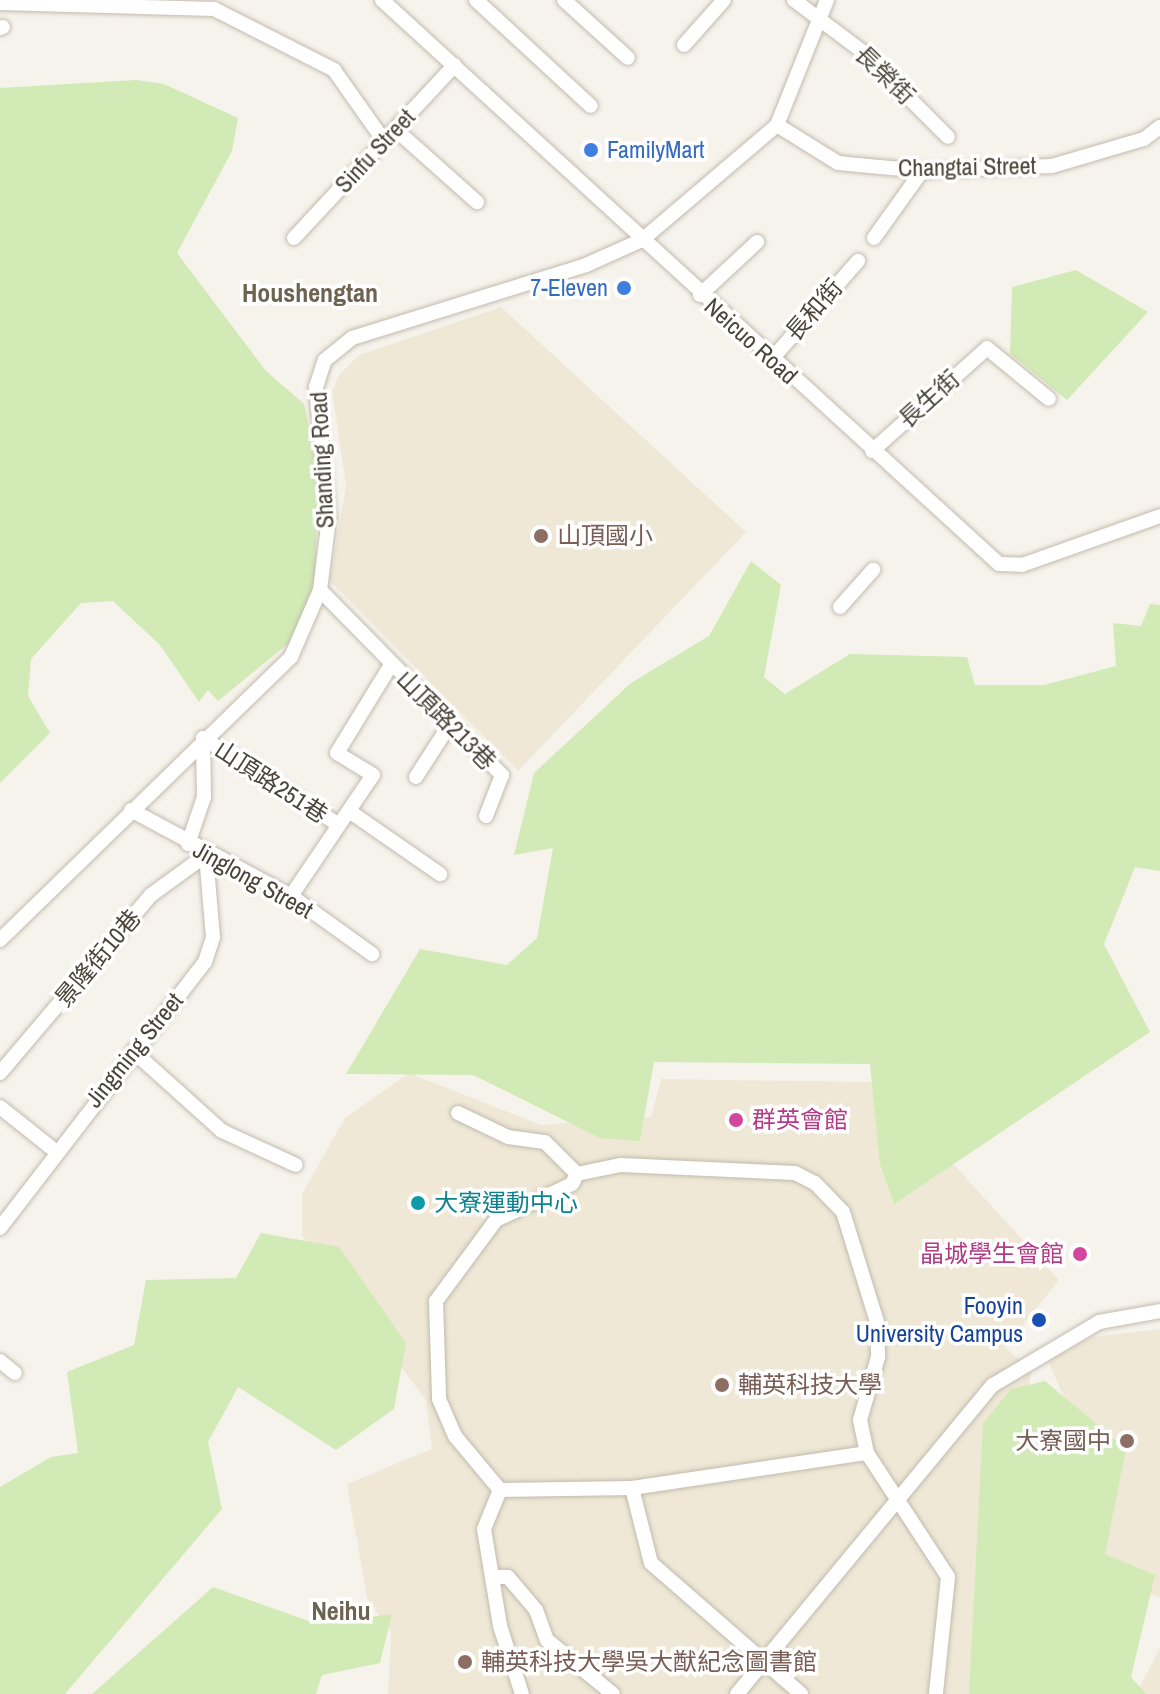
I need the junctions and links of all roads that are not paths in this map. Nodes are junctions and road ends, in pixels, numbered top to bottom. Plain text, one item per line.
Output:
1 (382, 0) edge
2 (476, 0) edge
3 (564, 0) edge
4 (724, 0) edge
5 (794, 0) edge
6 (827, 0) edge
7 (0, 3) edge
8 (821, 15) junction
9 (684, 45) dead end
10 (628, 58) dead end
11 (455, 65) junction
12 (591, 106) dead end
13 (777, 125) junction
14 (1160, 127) edge
15 (395, 129) junction
16 (948, 137) dead end
17 (384, 141) junction
18 (922, 171) junction
19 (477, 202) dead end
20 (294, 238) dead end
21 (874, 238) dead end
22 (642, 240) junction
23 (757, 242) dead end
24 (858, 261) dead end
25 (700, 295) junction
26 (771, 360) junction
27 (1049, 399) dead end
28 (872, 451) junction
29 (1160, 516) edge
30 (873, 570) dead end
31 (320, 590) junction
32 (840, 607) dead end
33 (391, 665) junction
34 (450, 724) junction
35 (203, 738) junction
36 (416, 777) dead end
37 (131, 810) junction
38 (349, 811) junction
39 (486, 816) dead end
40 (339, 825) junction
41 (188, 844) junction
42 (206, 855) junction
43 (440, 874) dead end
44 (291, 896) junction
45 (0, 940) edge
46 (372, 954) dead end
47 (133, 1051) junction
48 (0, 1073) edge
49 (0, 1107) edge
50 (458, 1113) dead end
51 (54, 1150) junction
52 (296, 1165) dead end
53 (577, 1174) junction
54 (0, 1228) edge
55 (1160, 1311) edge
56 (0, 1361) edge
57 (15, 1373) dead end
58 (867, 1453) junction
59 (632, 1488) junction
60 (500, 1490) junction
61 (897, 1505) junction
62 (492, 1577) junction
63 (764, 1663) junction
64 (522, 1694) edge
65 (613, 1694) edge
66 (737, 1694) edge
67 (801, 1694) edge
68 (936, 1694) edge

1 - 11 street, Neicuo Road
2 - 12 street
3 - 10 street
4 - 9 street
5 - 8 street, 長榮街
6 - 8 street, Shanding Road
7 - 17 street
8 - 13 street, Shanding Road
8 - 16 street, 長榮街
11 - 15 street, Sinfu Street
11 - 22 street, Neicuo Road
13 - 18 street, Changtai Street
13 - 22 street, Shanding Road
14 - 18 street, Changtai Street
15 - 17 street, Sinfu Street
15 - 19 street
17 - 20 street, Sinfu Street
18 - 21 street
22 - 25 street, Neicuo Road
22 - 31 street, Shanding Road
23 - 25 street
24 - 26 street, 長和街
25 - 26 street, Neicuo Road
26 - 28 street, Neicuo Road
27 - 28 street, 長生街
28 - 29 street, Neicuo Road
30 - 32 street
31 - 33 street, 山頂路213巷
31 - 35 street, Shanding Road
33 - 34 street, 山頂路213巷
33 - 38 street, 山頂路213巷
34 - 36 street
34 - 39 street, 山頂路213巷
35 - 37 street, Shanding Road
35 - 40 street, 山頂路251巷
35 - 41 street
37 - 41 street, Jinglong Street
37 - 45 street, Shanding Road
38 - 40 street
38 - 43 street
40 - 44 street
41 - 42 street, Jinglong Street
42 - 44 street, Jinglong Street
42 - 47 street, Jingming Street
42 - 48 street, 景隆街10巷
44 - 46 street, Jinglong Street
47 - 51 street, Jingming Street
47 - 52 street
49 - 51 street
50 - 53 street
51 - 54 street, Jingming Street
53 - 58 street
53 - 60 street
55 - 61 street
56 - 57 street
58 - 59 street
58 - 61 street
59 - 60 street
59 - 63 street
60 - 62 street
61 - 63 street
61 - 68 street
62 - 64 street
62 - 65 street
63 - 66 street
63 - 67 street

